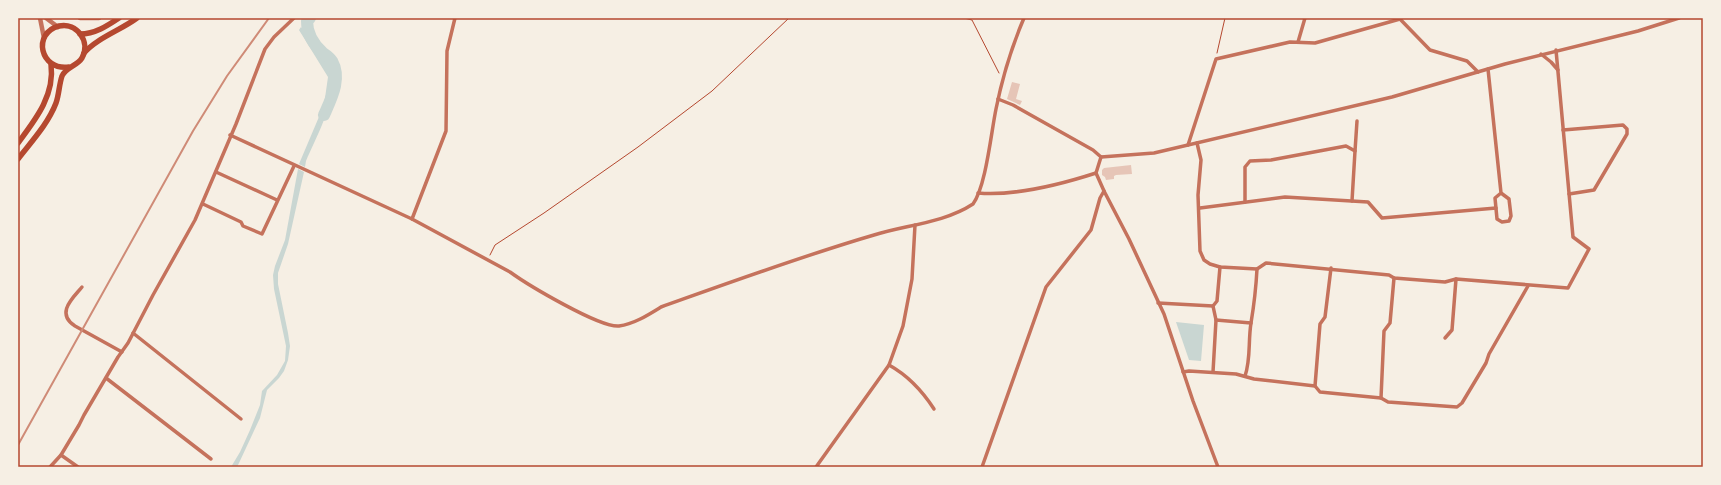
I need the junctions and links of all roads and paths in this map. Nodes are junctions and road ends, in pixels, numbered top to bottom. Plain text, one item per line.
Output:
1 (40, 18) edge
2 (46, 18) edge
3 (80, 18) edge
4 (99, 18) edge
5 (119, 18) edge
6 (137, 18) edge
7 (294, 18) edge
8 (455, 18) edge
9 (790, 18) edge
10 (964, 18) edge
11 (1024, 18) edge
12 (1225, 18) edge
13 (1305, 18) edge
14 (1679, 18) edge
15 (1400, 19) edge
16 (58, 26) junction
17 (80, 34) junction
18 (44, 39) junction
19 (1298, 42) junction
20 (1556, 50) junction
21 (84, 53) junction
22 (1542, 54) junction
23 (1216, 59) junction
24 (50, 64) junction
25 (69, 67) junction
26 (1488, 69) junction
27 (1559, 71) junction
28 (1478, 72) junction
29 (1004, 78) junction
30 (998, 99) junction
31 (1357, 121) dead end
32 (1563, 130) junction
33 (230, 135) junction
34 (18, 143) edge
35 (1197, 143) junction
36 (1188, 145) junction
37 (1355, 151) junction
38 (1101, 157) junction
39 (18, 159) edge
40 (296, 166) junction
41 (216, 172) junction
42 (1096, 173) junction
43 (1104, 191) junction
44 (978, 193) junction
45 (1501, 193) junction
46 (1569, 194) junction
47 (277, 200) junction
48 (1352, 201) junction
49 (1245, 202) junction
50 (203, 204) junction
51 (1200, 208) junction
52 (1496, 208) junction
53 (412, 219) junction
54 (915, 225) junction
55 (489, 262) junction
56 (1220, 267) junction
57 (1330, 268) junction
58 (1257, 270) junction
59 (1394, 278) junction
60 (1456, 279) junction
61 (1528, 286) junction
62 (82, 287) dead end
63 (1158, 303) junction
64 (1213, 306) junction
65 (1216, 320) junction
66 (1251, 323) junction
67 (133, 334) junction
68 (1445, 338) dead end
69 (122, 352) junction
70 (889, 365) junction
71 (1183, 372) junction
72 (1213, 372) junction
73 (1246, 376) junction
74 (106, 378) junction
75 (1315, 386) junction
76 (1381, 398) junction
77 (934, 409) dead end
78 (241, 419) dead end
79 (60, 455) junction
80 (211, 459) dead end
81 (50, 467) edge
82 (78, 467) edge
83 (816, 467) edge
84 (982, 467) edge
85 (1218, 467) edge

1 - 18 street
2 - 16 street
3 - 4 street
5 - 17 main road
6 - 21 main road
7 - 33 street
8 - 53 street
9 - 55 path
10 - 29 path
11 - 29 street
12 - 23 path
13 - 19 street
14 - 20 street
15 - 19 street
15 - 28 street
16 - 17 main road
16 - 18 main road
17 - 21 main road
18 - 24 main road
19 - 23 street
20 - 22 street
20 - 27 street
21 - 25 main road
22 - 26 street
22 - 27 street
23 - 36 street
24 - 25 main road
24 - 34 main road
25 - 39 main road
26 - 28 street
26 - 45 street
27 - 32 street
28 - 35 street
29 - 30 street
30 - 38 street
30 - 44 street
31 - 37 street
32 - 46 street
32 - 46 street
33 - 40 street
33 - 41 street
35 - 36 street
35 - 51 street
36 - 38 street
37 - 48 street
37 - 49 street
38 - 42 street
40 - 47 street
40 - 53 street
41 - 47 street
41 - 50 street
42 - 43 street
42 - 44 street
43 - 63 street
43 - 84 street
44 - 54 street
45 - 52 street
45 - 52 street
46 - 61 street
47 - 50 street
48 - 49 street
48 - 52 street
49 - 51 street
50 - 67 street
51 - 56 street
53 - 55 street
54 - 55 street
54 - 70 street
56 - 58 street
56 - 64 street
57 - 58 street
57 - 59 street
57 - 75 street
58 - 66 street
59 - 60 street
59 - 76 street
60 - 61 street
60 - 68 street
61 - 76 street
62 - 69 street
63 - 64 street
63 - 71 street
64 - 65 street
65 - 66 street
65 - 72 street
66 - 73 street
67 - 69 street
67 - 78 street
69 - 74 street
70 - 77 street
70 - 83 street
71 - 72 street
71 - 85 street
72 - 73 street
73 - 75 street
74 - 79 street
74 - 80 street
75 - 76 street
79 - 81 street
79 - 82 street

